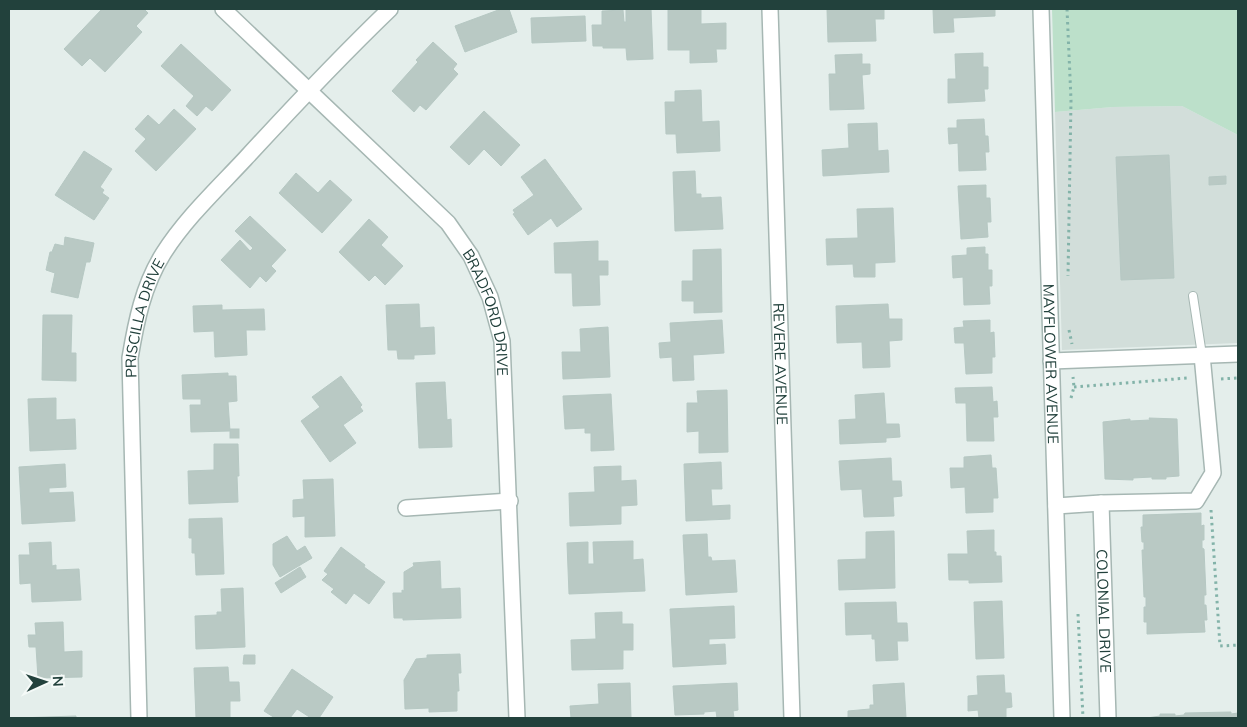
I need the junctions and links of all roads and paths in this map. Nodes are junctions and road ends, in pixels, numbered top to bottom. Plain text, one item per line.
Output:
1 (224, 9) edge
2 (390, 9) edge
3 (770, 9) edge
4 (1041, 9) edge
5 (309, 90) junction
6 (1193, 296) dead end
7 (1238, 354) edge
8 (1202, 355) junction
9 (1051, 360) junction
10 (1204, 377) junction
11 (1238, 378) edge
12 (1074, 387) dead end
13 (1199, 496) junction
14 (510, 501) junction
15 (1101, 503) junction
16 (1056, 506) junction
17 (406, 508) dead end
18 (1238, 645) edge
19 (139, 718) edge
20 (517, 718) edge
21 (792, 718) edge
22 (1062, 718) edge
23 (1108, 718) edge

1 - 5 street, BRADFORD DRIVE
2 - 5 street, PRISCILLA DRIVE
3 - 21 street, REVERE AVENUE
4 - 9 street, MAYFLOWER AVENUE
5 - 14 street, BRADFORD DRIVE
5 - 19 street, PRISCILLA DRIVE
6 - 8 lane
7 - 8 street
8 - 9 street
8 - 10 street
9 - 16 street, MAYFLOWER AVENUE
10 - 11 path
10 - 12 path
10 - 13 street
13 - 15 street
13 - 18 path
14 - 17 street
14 - 20 street, BRADFORD DRIVE
15 - 16 street
15 - 23 street, COLONIAL DRIVE
16 - 22 street, MAYFLOWER AVENUE

